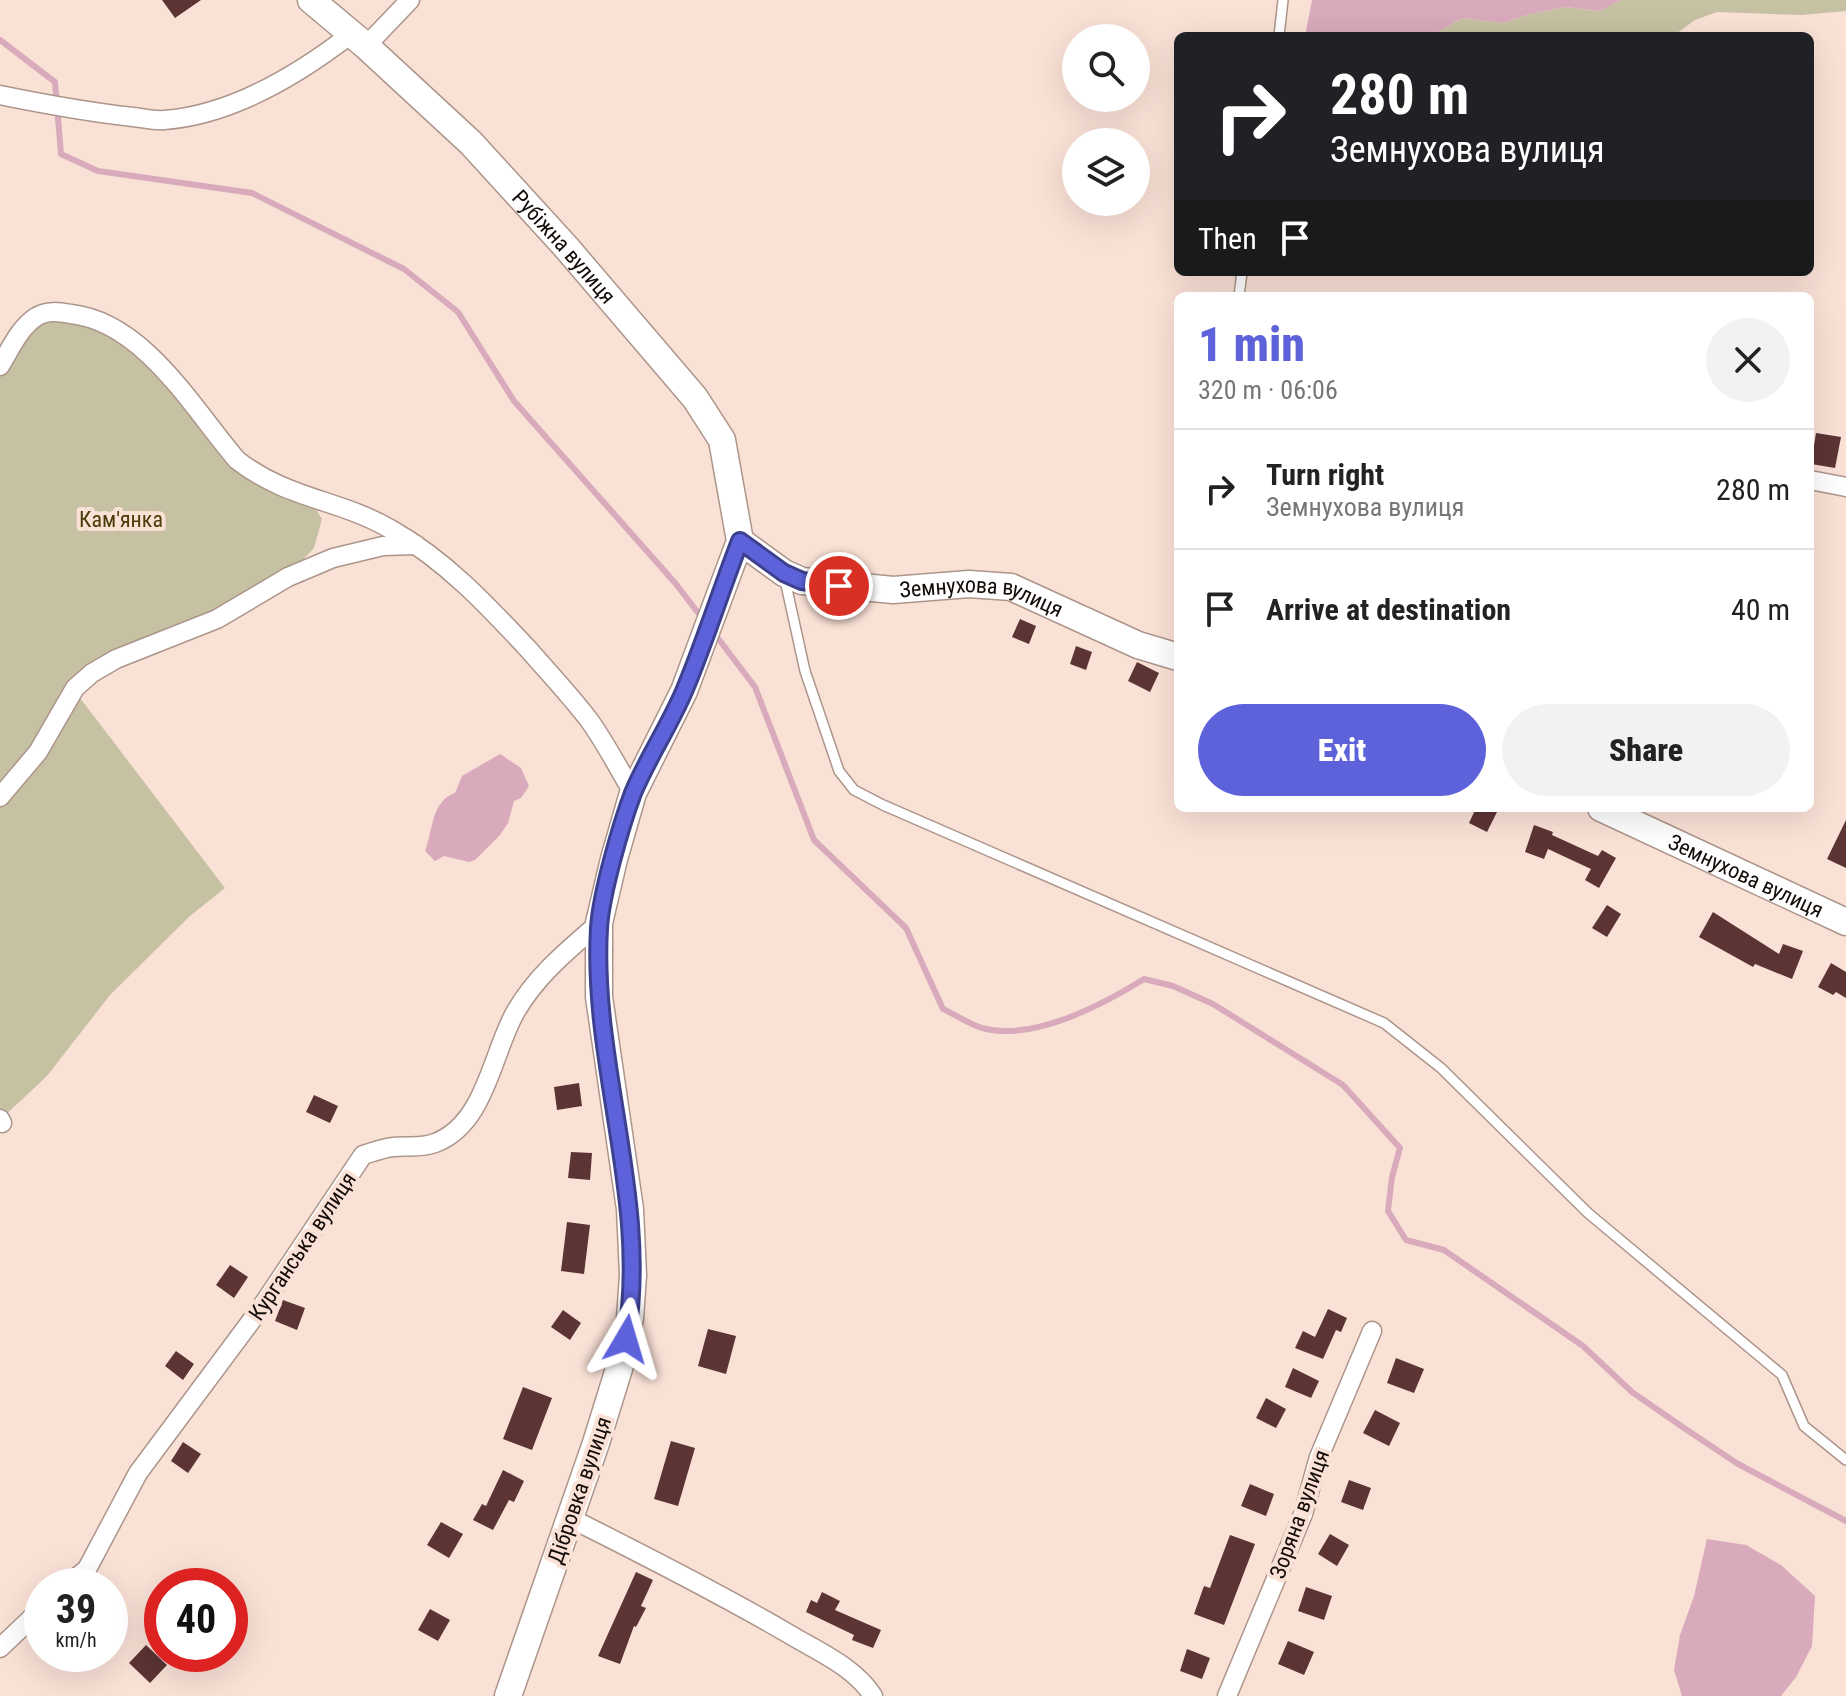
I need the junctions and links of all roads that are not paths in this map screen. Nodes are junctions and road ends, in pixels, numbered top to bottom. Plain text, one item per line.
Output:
1 (311, 0) edge
2 (410, 0) edge
3 (1283, 0) edge
4 (1279, 32) edge
5 (359, 40) junction
6 (0, 95) edge
7 (0, 366) edge
8 (1814, 481) edge
9 (1846, 487) edge
10 (740, 541) junction
11 (416, 545) junction
12 (784, 573) junction
13 (1174, 656) edge
14 (633, 793) junction
15 (0, 797) edge
16 (1610, 812) edge
17 (1846, 922) edge
18 (599, 923) junction
19 (1372, 1331) dead end
20 (1846, 1460) edge
21 (570, 1518) junction
22 (88, 1568) edge
23 (24, 1625) edge
24 (0, 1648) edge
25 (508, 1696) edge
26 (873, 1696) edge
27 (1227, 1696) edge

1 - 5 street, Рубіжна вулиця
2 - 5 street
3 - 4 lane
5 - 6 street
5 - 10 street, Рубіжна вулиця
7 - 11 street
8 - 9 street
10 - 12 street, Земнухова вулиця
10 - 14 street, Дібровка вулиця
11 - 14 street
11 - 15 street
12 - 13 street, Земнухова вулиця
12 - 20 lane
14 - 18 street, Дібровка вулиця
16 - 17 street, Земнухова вулиця
18 - 21 street, Дібровка вулиця
18 - 22 street, Курганська вулиця
19 - 27 street, Зоряна вулиця
21 - 25 street, Дібровка вулиця
21 - 26 street
23 - 24 street

